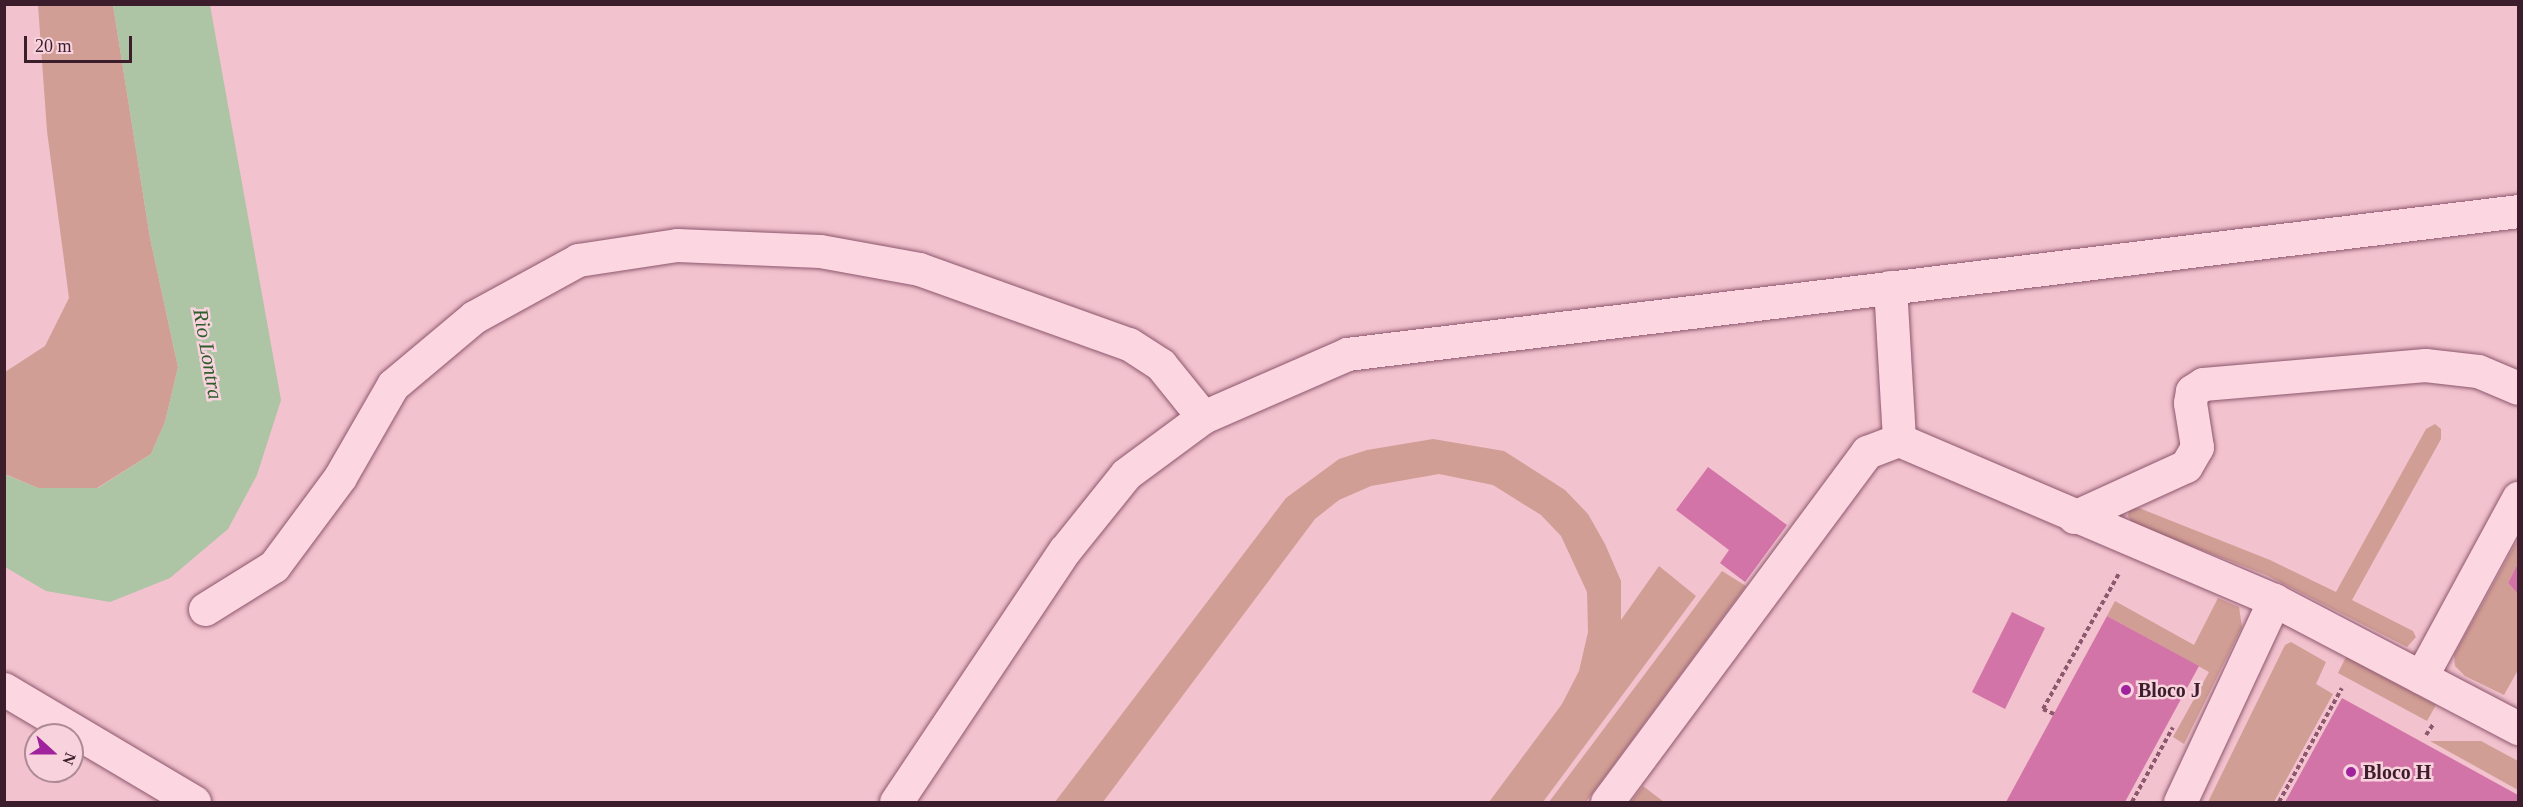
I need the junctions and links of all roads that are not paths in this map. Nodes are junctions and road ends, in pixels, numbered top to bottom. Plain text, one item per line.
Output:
1 (2518, 211) edge
2 (1890, 287) junction
3 (2518, 388) edge
4 (1203, 417) junction
5 (1899, 440) junction
6 (2518, 498) edge
7 (2073, 517) junction
8 (2274, 600) junction
9 (205, 609) dead end
10 (2421, 677) junction
11 (4, 689) edge
12 (2518, 728) edge
13 (194, 802) edge
14 (896, 802) edge
15 (1607, 802) edge
16 (2180, 802) edge

1 - 2 street
2 - 4 street
2 - 5 street
3 - 7 street
4 - 9 street
4 - 14 street
5 - 7 street
5 - 15 street
6 - 10 street
7 - 8 street
8 - 10 street
8 - 16 street
10 - 12 street
11 - 13 street

